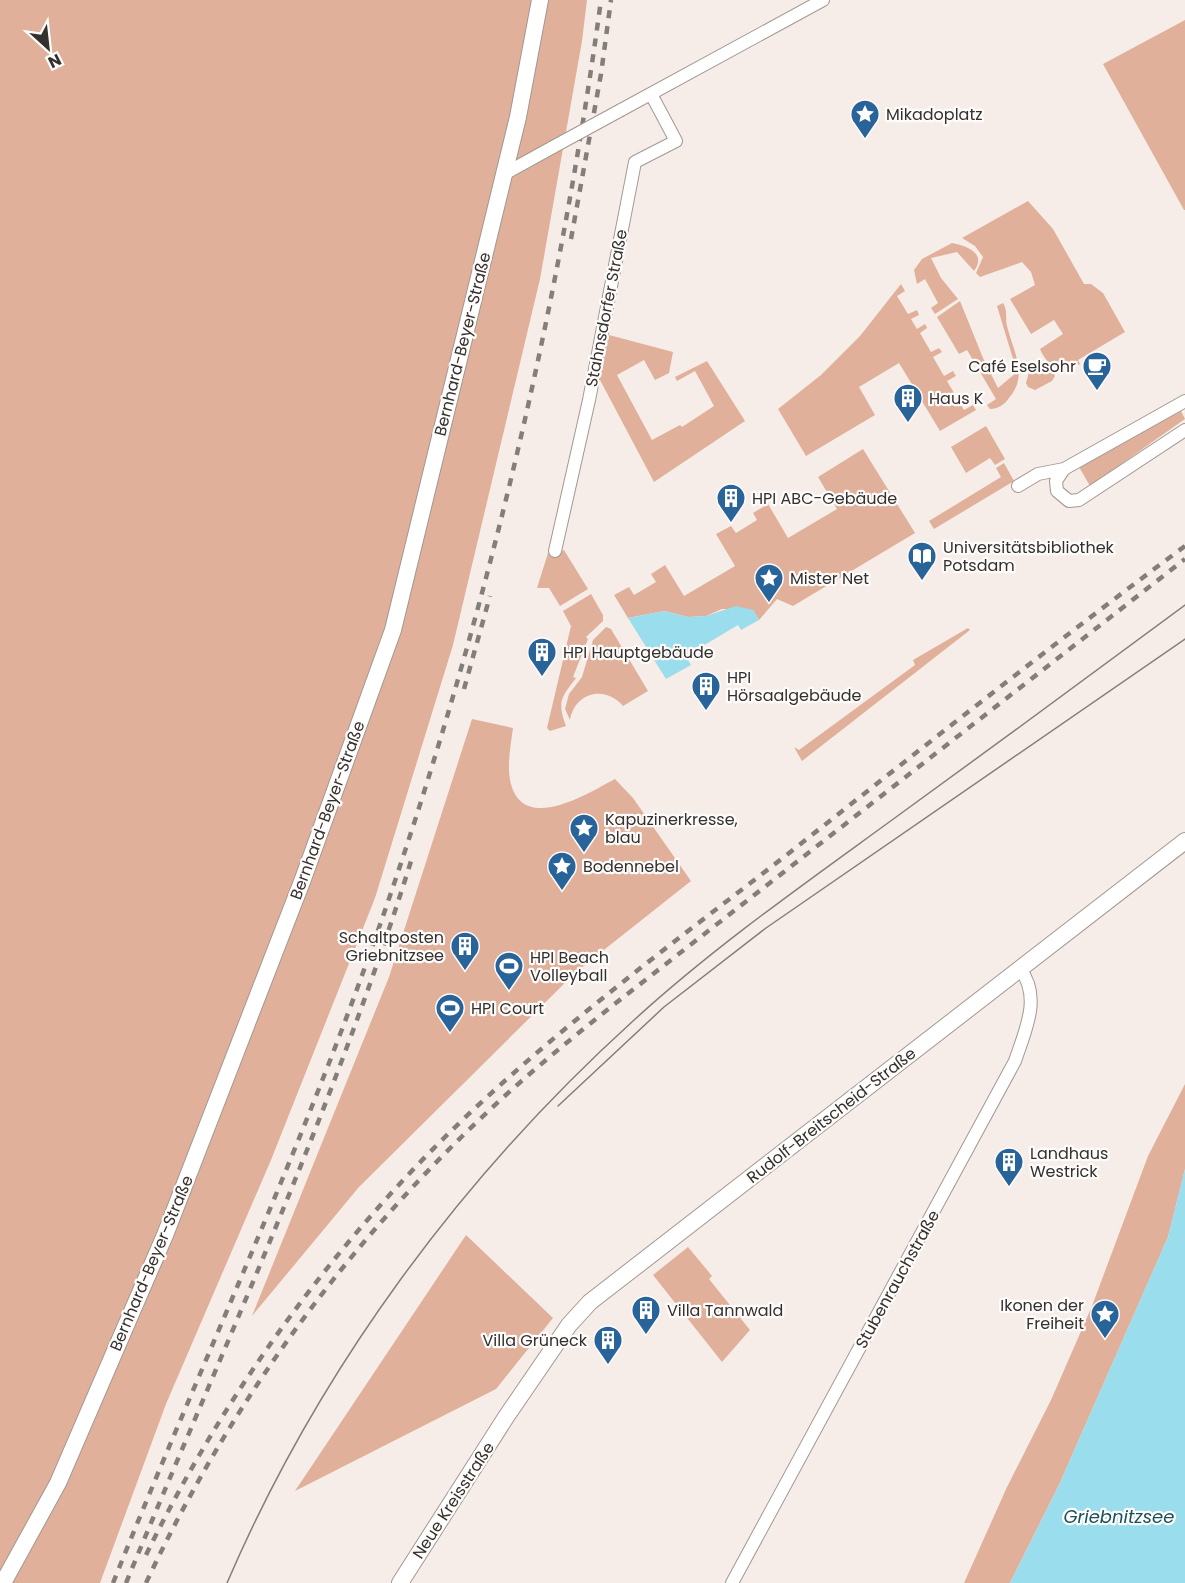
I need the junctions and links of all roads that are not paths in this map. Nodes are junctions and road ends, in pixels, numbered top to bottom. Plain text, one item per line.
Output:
1 (540, 0) edge
2 (823, 0) edge
3 (651, 94) junction
4 (504, 174) junction
5 (1185, 401) edge
6 (1185, 430) edge
7 (1064, 469) junction
8 (1018, 486) dead end
9 (555, 551) dead end
10 (1185, 841) edge
11 (1020, 969) junction
12 (506, 1417) joint
13 (3, 1583) edge
14 (400, 1583) edge
15 (732, 1583) edge

1 - 4 street, Bernhard-Beyer-Straße
2 - 3 street
3 - 4 street, bridge
3 - 9 street, Stahnsdorfer Straße
4 - 13 street, Bernhard-Beyer-Straße
5 - 7 street
6 - 7 street
7 - 8 street
10 - 11 street, Rudolf-Breitscheid-Straße
11 - 12 street, Rudolf-Breitscheid-Straße
11 - 15 street, Stubenrauchstraße
12 - 14 street, Neue Kreisstraße

